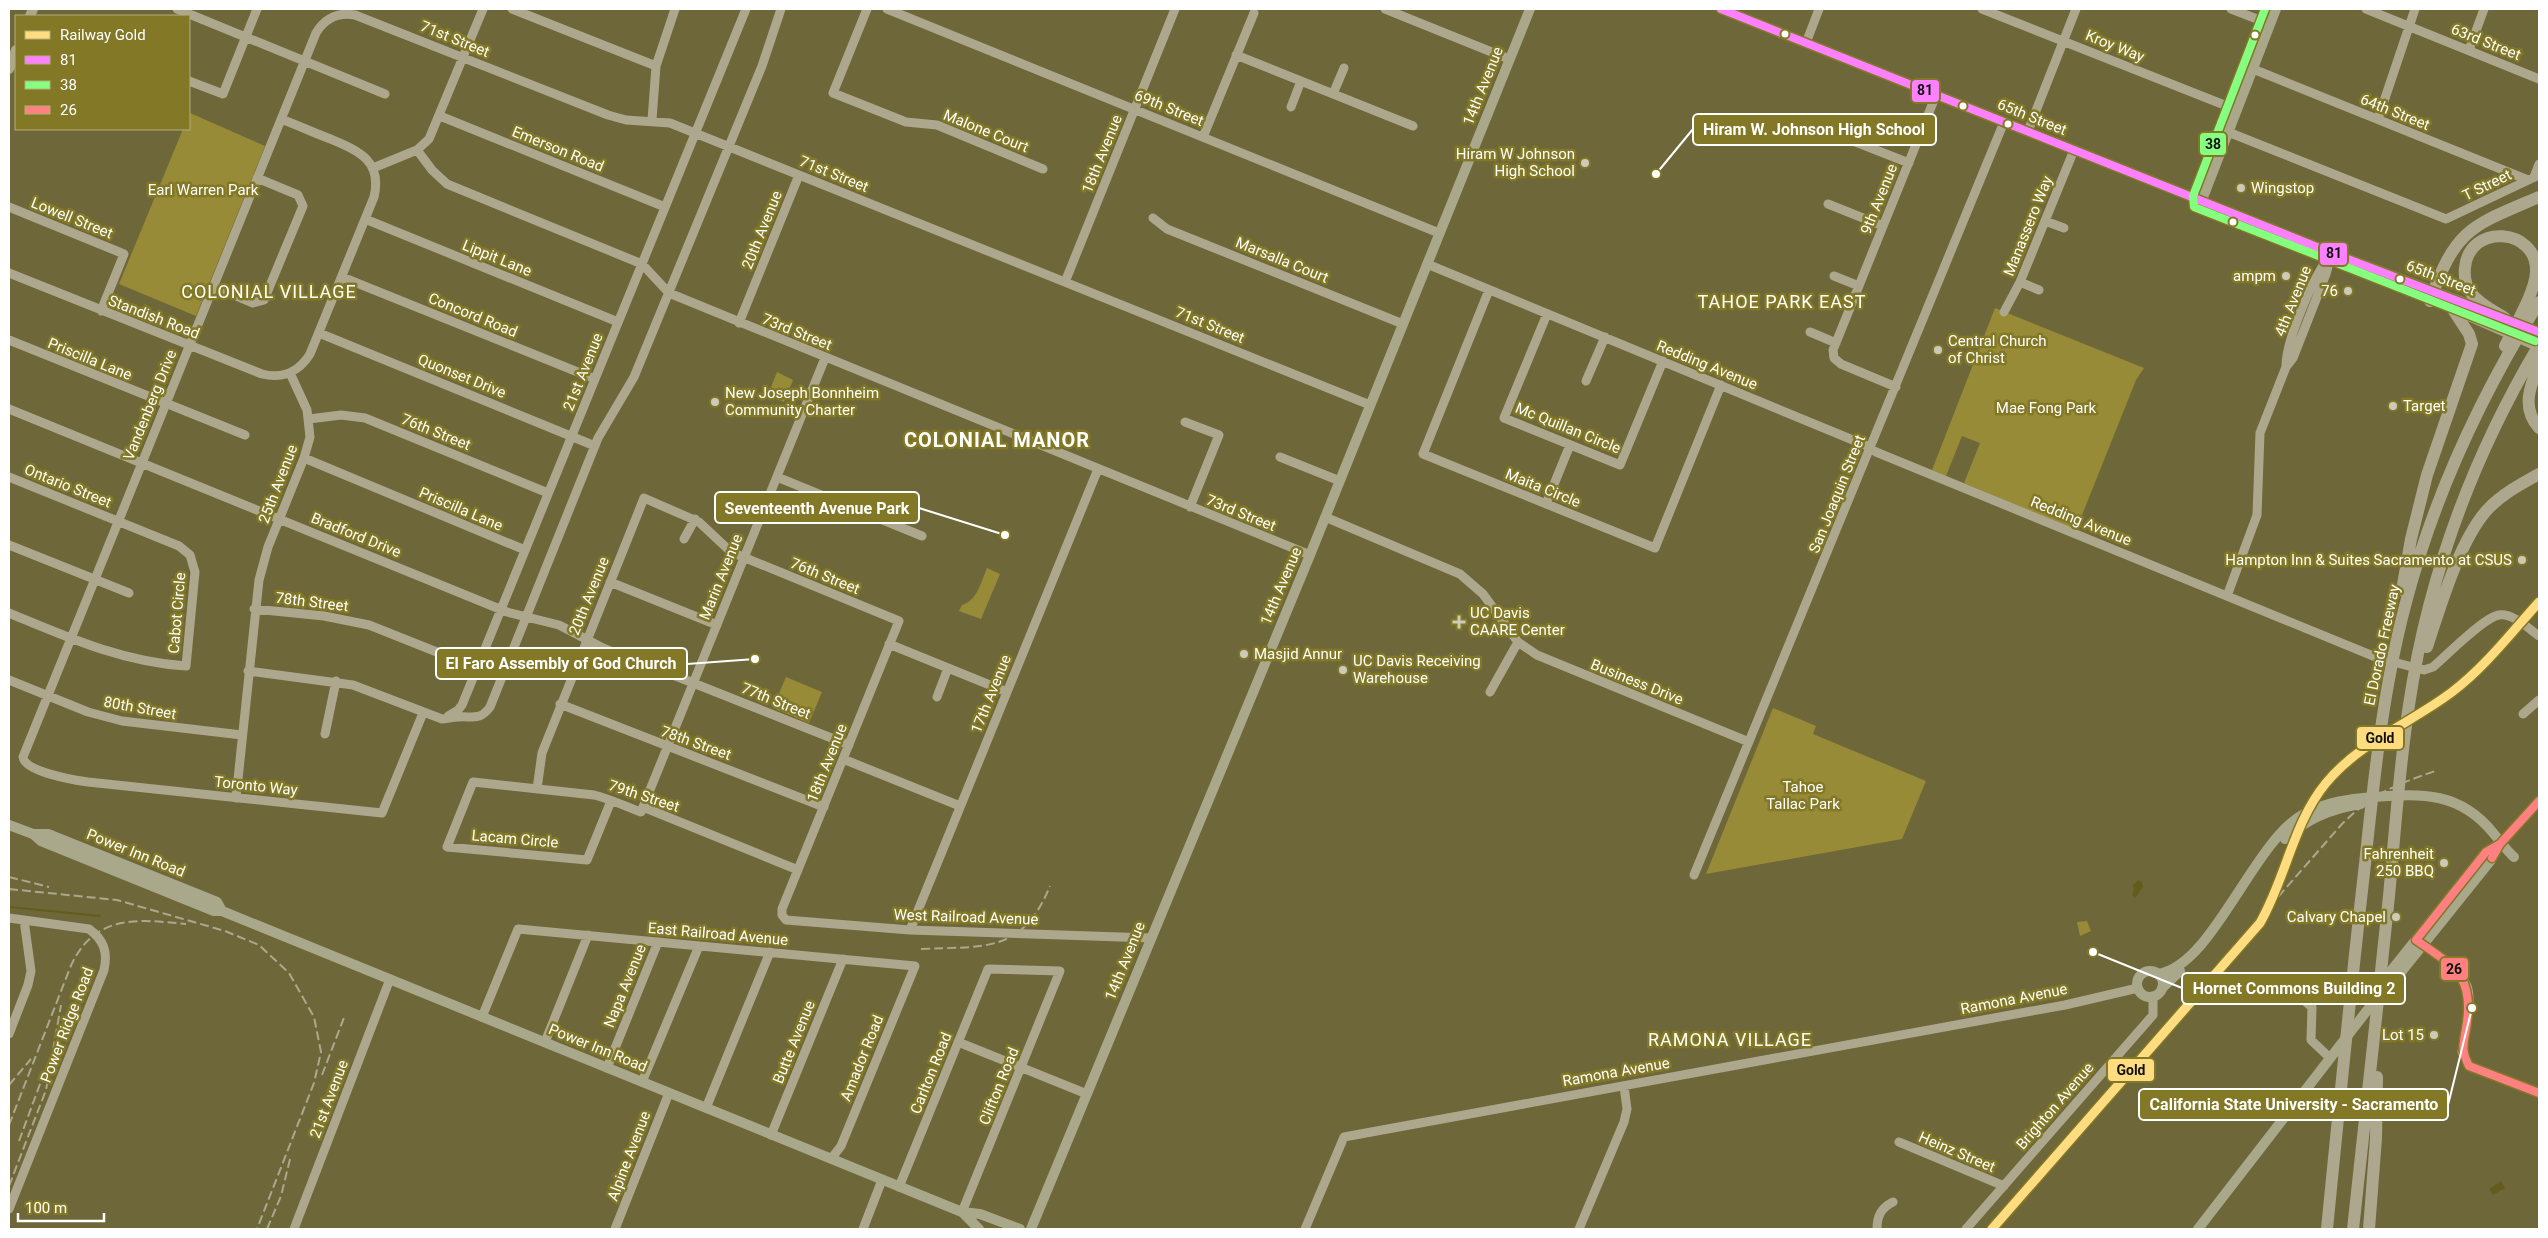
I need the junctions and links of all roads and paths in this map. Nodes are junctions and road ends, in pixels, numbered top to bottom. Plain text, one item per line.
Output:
1 (178, 9) edge
2 (257, 9) edge
3 (483, 9) edge
4 (512, 9) edge
5 (675, 9) edge
6 (746, 9) edge
7 (781, 9) edge
8 (867, 9) edge
9 (887, 9) edge
10 (1175, 9) edge
11 (1386, 9) edge
12 (1530, 9) edge
13 (1721, 9) edge
14 (1820, 9) edge
15 (1982, 9) edge
16 (2076, 9) edge
17 (2231, 9) edge
18 (2276, 9) edge
19 (2366, 9) edge
20 (2415, 9) edge
21 (2484, 9) edge
22 (1254, 12) dead end
23 (1404, 12) edge
24 (2270, 24) junction
25 (2409, 26) junction
26 (246, 36) junction
27 (2064, 40) junction
28 (1806, 43) junction
29 (2469, 50) junction
30 (15, 53) edge
31 (1236, 55) junction
32 (464, 58) junction
33 (1510, 59) junction
34 (305, 61) junction
35 (656, 66) junction
36 (1344, 68) dead end
37 (9, 69) edge
38 (2252, 69) junction
39 (2539, 79) edge
40 (190, 81) edge
41 (1301, 81) junction
42 (385, 94) dead end
43 (1334, 94) junction
44 (1936, 95) junction
45 (1290, 107) dead end
46 (1134, 110) junction
47 (2237, 110) junction
48 (440, 116) junction
49 (281, 119) junction
50 (2378, 119) junction
51 (652, 120) junction
52 (2004, 122) junction
53 (1413, 126) dead end
54 (2028, 132) junction
55 (2228, 132) junction
56 (695, 133) junction
57 (1203, 137) junction
58 (1853, 141) dead end
59 (729, 147) junction
60 (417, 150) junction
61 (2074, 150) junction
62 (1909, 163) junction
63 (2539, 164) edge
64 (373, 168) junction
65 (1043, 169) dead end
66 (799, 175) junction
67 (2534, 177) edge
68 (257, 178) junction
69 (2539, 197) edge
70 (2202, 200) junction
71 (1828, 204) dead end
72 (9, 207) edge
73 (665, 207) junction
74 (1153, 218) dead end
75 (365, 219) junction
76 (2045, 220) junction
77 (1883, 226) junction
78 (2064, 228) dead end
79 (1439, 234) junction
80 (2332, 253) junction
81 (642, 264) junction
82 (1427, 264) junction
83 (9, 273) edge
84 (1834, 276) dead end
85 (342, 277) junction
86 (1065, 282) junction
87 (2020, 282) junction
88 (213, 286) junction
89 (1859, 286) junction
90 (1489, 290) junction
91 (2039, 290) dead end
92 (669, 293) junction
93 (2432, 295) junction
94 (2539, 302) edge
95 (101, 311) junction
96 (2454, 311) junction
97 (2004, 312) dead end
98 (1547, 314) junction
99 (2525, 315) junction
100 (2505, 318) junction
101 (618, 322) junction
102 (739, 323) junction
103 (1403, 324) junction
104 (1810, 332) dead end
105 (2539, 332) edge
106 (319, 333) junction
107 (1605, 338) junction
108 (9, 340) edge
109 (1836, 343) junction
110 (189, 346) junction
111 (2537, 353) edge
112 (825, 358) junction
113 (1663, 361) junction
114 (290, 373) junction
115 (595, 379) junction
116 (1586, 381) dead end
117 (1721, 385) junction
118 (1896, 387) junction
119 (166, 404) junction
120 (1370, 405) junction
121 (9, 408) edge
122 (309, 419) junction
123 (1185, 422) dead end
124 (2539, 428) edge
125 (245, 436) dead end
126 (572, 436) junction
127 (1570, 445) junction
128 (595, 446) junction
129 (1870, 449) junction
130 (1280, 457) dead end
131 (304, 458) junction
132 (142, 462) junction
133 (1098, 469) junction
134 (2539, 474) edge
135 (9, 477) edge
136 (776, 477) junction
137 (1340, 481) junction
138 (548, 493) junction
139 (643, 500) joint
140 (1546, 504) junction
141 (1190, 507) junction
142 (1325, 517) junction
143 (280, 519) junction
144 (694, 520) junction
145 (118, 521) junction
146 (922, 536) dead end
147 (684, 539) dead end
148 (9, 544) edge
149 (525, 550) junction
150 (1310, 556) junction
151 (744, 557) junction
152 (94, 579) junction
153 (610, 582) junction
154 (129, 594) dead end
155 (2227, 596) junction
156 (254, 609) junction
157 (501, 609) junction
158 (9, 613) edge
159 (526, 616) junction
160 (899, 621) joint
161 (716, 625) junction
162 (2396, 633) junction
163 (2538, 633) edge
164 (70, 638) junction
165 (587, 638) junction
166 (2425, 641) junction
167 (1518, 642) junction
168 (889, 644) junction
169 (477, 668) junction
170 (948, 668) junction
171 (248, 671) junction
172 (9, 680) edge
173 (336, 681) junction
174 (693, 683) junction
175 (468, 691) junction
176 (1007, 692) junction
177 (1490, 692) dead end
178 (47, 695) junction
179 (937, 697) dead end
180 (2539, 700) edge
181 (560, 704) junction
182 (423, 713) junction
183 (2523, 714) dead end
184 (482, 716) junction
185 (438, 718) junction
186 (325, 734) dead end
187 (242, 736) junction
188 (1749, 742) junction
189 (849, 745) junction
190 (667, 747) junction
191 (843, 759) junction
192 (24, 761) joint
193 (473, 782) joint
194 (537, 789) junction
195 (236, 798) junction
196 (611, 801) junction
197 (2539, 801) edge
198 (960, 806) junction
199 (643, 807) junction
200 (824, 808) junction
201 (9, 825) edge
202 (2500, 844) junction
203 (2514, 857) dead end
204 (798, 870) junction
205 (1694, 875) dead end
206 (782, 915) joint
207 (9, 918) edge
208 (24, 920) junction
209 (910, 930) junction
210 (588, 936) junction
211 (1151, 938) junction
212 (658, 942) junction
213 (2420, 942) junction
214 (699, 946) junction
215 (770, 952) junction
216 (843, 959) junction
217 (914, 966) joint
218 (988, 969) joint
219 (2158, 974) junction
220 (390, 980) junction
221 (2138, 988) junction
222 (2162, 988) junction
223 (2292, 991) dead end
224 (2153, 996) junction
225 (482, 1017) junction
226 (2376, 1031) junction
227 (9, 1034) edge
228 (544, 1042) junction
229 (958, 1042) junction
230 (2330, 1058) junction
231 (607, 1068) junction
232 (1021, 1068) junction
233 (642, 1082) junction
234 (1624, 1086) junction
235 (669, 1093) junction
236 (2539, 1093) edge
237 (1087, 1094) junction
238 (706, 1108) junction
239 (771, 1134) junction
240 (1899, 1142) dead end
241 (831, 1159) junction
242 (882, 1180) junction
243 (2004, 1186) junction
244 (899, 1187) junction
245 (1893, 1202) dead end
246 (9, 1209) edge
247 (962, 1212) junction
248 (294, 1229) edge
249 (615, 1229) edge
250 (862, 1229) edge
251 (979, 1229) edge
252 (1020, 1229) edge
253 (1031, 1229) edge
254 (1305, 1229) edge
255 (1579, 1229) edge
256 (1877, 1229) edge
257 (1966, 1229) edge
258 (2198, 1229) edge
259 (2327, 1229) edge
260 (2353, 1229) edge
261 (2369, 1229) edge

1 - 26 street
2 - 26 street
3 - 32 street
4 - 35 street
5 - 35 street
6 - 56 street, 21st Avenue
7 - 59 street
8 - 65 street, Malone Court
9 - 46 street, 69th Street
10 - 46 street, 18th Avenue
11 - 23 street
12 - 33 main road, 14th Avenue
13 - 28 main road, 65th Street
14 - 28 street
15 - 27 street, Kroy Way
16 - 27 street
17 - 24 street
18 - 24 main road
19 - 25 street, 63rd Street
20 - 25 street
21 - 29 street
22 - 31 street
23 - 33 street
24 - 38 main road
25 - 29 street, 63rd Street
25 - 50 street
26 - 34 street
26 - 40 street
27 - 47 street, Kroy Way
27 - 54 street
28 - 44 main road, 65th Street
29 - 39 street, 63rd Street
30 - 37 main road
31 - 41 street
31 - 57 street
32 - 34 street, 71st Street
32 - 48 street
32 - 51 street, 71st Street
33 - 79 main road, 14th Avenue
34 - 42 street
34 - 49 street, Vandenberg Drive
35 - 51 street
36 - 43 street
38 - 47 main road
38 - 50 street, 64th Street
41 - 43 street
41 - 45 street
43 - 53 street
44 - 52 main road, 65th Street
44 - 62 street, 9th Avenue
46 - 57 street, 69th Street
46 - 86 street, 18th Avenue
47 - 55 main road
48 - 60 street
48 - 73 street, Emerson Road
49 - 64 street
49 - 68 street, Vandenberg Drive
50 - 67 street, 64th Street
51 - 56 street, 71st Street
52 - 54 main road, 65th Street
52 - 118 street, San Joaquin Street
54 - 61 main road, 65th Street
55 - 67 street, T Street
55 - 70 main road
56 - 59 street, 71st Street
56 - 73 street, 21st Avenue
57 - 79 street, 69th Street
58 - 62 street
59 - 66 street, 71st Street
59 - 92 street
60 - 64 street
60 - 81 street, 73rd Street
61 - 70 main road, 65th Street
61 - 76 street, Manassero Way
62 - 77 street, 9th Avenue
63 - 67 street
64 - 75 street
66 - 86 street, 71st Street
66 - 102 street, 20th Avenue
68 - 88 street, Vandenberg Drive
68 - 88 street
69 - 93 highway
70 - 80 main road, 65th Street
71 - 77 street
72 - 95 street, Lowell Street
73 - 81 street, 21st Avenue
74 - 103 street, Marsalla Court
75 - 85 street
75 - 101 street, Lippit Lane
76 - 78 street
76 - 87 street, Manassero Way
77 - 89 street, 9th Avenue
79 - 82 main road, 14th Avenue
80 - 93 main road, 65th Street
80 - 155 street, 4th Avenue
81 - 92 street, 73rd Street
81 - 101 street, 21st Avenue
82 - 90 street, Redding Avenue
82 - 103 main road, 14th Avenue
83 - 95 street, Standish Road
84 - 89 street
85 - 106 street
85 - 115 street, Concord Road
86 - 120 street, 71st Street
87 - 91 street
87 - 97 street, Manassero Way
88 - 110 street, Vandenberg Drive
89 - 109 street, 9th Avenue
90 - 98 street, Redding Avenue
90 - 140 street, Maita Circle
92 - 102 street, 73rd Street
92 - 128 street
93 - 96 main road, 65th Street
93 - 100 main road, 65th Street
94 - 99 highway, El Dorado Freeway
95 - 110 street, Standish Road
96 - 111 main road, 65th Street
96 - 162 highway
98 - 107 street, Redding Avenue
98 - 127 street, Mc Quillan Circle
99 - 100 highway
99 - 162 highway, El Dorado Freeway
100 - 105 main road, 65th Street
101 - 115 street, 21st Avenue
102 - 112 street, 73rd Street
103 - 120 main road, 14th Avenue
104 - 109 street
106 - 114 street
106 - 126 street, Quonset Drive
107 - 113 street, Redding Avenue
107 - 116 street
108 - 119 street, Priscilla Lane
109 - 118 street
110 - 114 street, Standish Road
110 - 119 street, Vandenberg Drive
111 - 124 highway
111 - 166 highway
112 - 133 street, 73rd Street
112 - 136 street, Marin Avenue
113 - 117 street, Redding Avenue
113 - 127 street, Mc Quillan Circle
114 - 122 street, 25th Avenue
115 - 126 street, 21st Avenue
117 - 129 street, Redding Avenue
117 - 140 street, Maita Circle
118 - 129 street, San Joaquin Street
119 - 125 street, Priscilla Lane
119 - 132 street, Vandenberg Drive
120 - 137 main road, 14th Avenue
121 - 132 street, Bradford Drive
122 - 131 street, 25th Avenue
122 - 138 street, 76th Street
123 - 141 street, 73rd Street
126 - 128 street, Quonset Drive
126 - 138 street, 21st Avenue
127 - 140 street
128 - 159 street
129 - 155 street, Redding Avenue
129 - 188 street, San Joaquin Street
130 - 137 street
131 - 143 street, 25th Avenue
131 - 149 street, Priscilla Lane
132 - 143 street, Bradford Drive
132 - 145 street, Vandenberg Drive
133 - 141 street, 73rd Street
133 - 176 street, 17th Avenue
134 - 166 highway
135 - 145 street, Ontario Street
136 - 146 street
136 - 151 street, Marin Avenue
137 - 142 main road, 14th Avenue
138 - 149 street, 21st Avenue
139 - 144 street, 76th Street
139 - 153 street, 20th Avenue
141 - 150 street, 73rd Street
142 - 150 main road, 14th Avenue
142 - 167 street, Business Drive
143 - 156 street, 25th Avenue
143 - 157 street, Bradford Drive
144 - 147 street
144 - 151 street, 76th Street
145 - 152 street, Vandenberg Drive
145 - 164 street, Cabot Circle
148 - 152 street
149 - 157 street, 21st Avenue
150 - 211 main road, 14th Avenue
151 - 160 street, 76th Street
151 - 161 street, Marin Avenue
152 - 154 street
152 - 164 street, Vandenberg Drive
153 - 161 street
153 - 165 street, 20th Avenue
155 - 163 street, Redding Avenue
156 - 169 street, 78th Street
156 - 171 street, 25th Avenue
157 - 159 street, Bradford Drive
157 - 169 street, 21st Avenue
158 - 164 street
159 - 165 street, Bradford Drive
159 - 184 street
160 - 168 street, 18th Avenue
161 - 174 street, Marin Avenue
162 - 259 highway, El Dorado Freeway
164 - 178 street, Vandenberg Drive
165 - 174 street, Bradford Drive
165 - 181 street, 20th Avenue
166 - 226 highway
167 - 177 street
167 - 188 street, Business Drive
168 - 170 street
168 - 189 street, 18th Avenue
169 - 175 street, 21st Avenue
170 - 176 street
170 - 179 street
171 - 173 street
171 - 187 street, 25th Avenue
172 - 178 street, 80th Street
173 - 182 street
173 - 186 street
174 - 189 street, 77th Street
174 - 190 street, Marin Avenue
175 - 184 street
175 - 185 street, 21st Avenue
176 - 198 street, 17th Avenue
178 - 187 street, 80th Street
178 - 192 street, Vandenberg Drive
180 - 183 street
181 - 190 street, 78th Street
181 - 194 street, 20th Avenue
182 - 185 street
182 - 195 street, Toronto Way
184 - 185 street
187 - 195 street, 25th Avenue
188 - 205 street, San Joaquin Street
189 - 191 street, 18th Avenue
190 - 199 street, Marin Avenue
190 - 200 street, 78th Street
191 - 198 street
191 - 200 street, 18th Avenue
192 - 195 street, Toronto Way
193 - 194 street, 79th Street
193 - 196 street, Lacam Circle
194 - 196 street, 79th Street
196 - 199 street, 79th Street
197 - 202 main road
198 - 209 street, 17th Avenue
199 - 204 street, 79th Street
200 - 204 street, 18th Avenue
201 - 220 main road, Power Inn Road
202 - 203 main road
202 - 213 main road
202 - 219 main road
202 - 222 main road
204 - 206 street, 18th Avenue
206 - 209 street, West Railroad Avenue
207 - 208 street, Power Ridge Road
208 - 227 street
208 - 246 street, Power Ridge Road
209 - 211 street, West Railroad Avenue
210 - 212 street, East Railroad Avenue
210 - 225 street, East Railroad Avenue
210 - 228 street
211 - 237 main road, 14th Avenue
212 - 214 street, East Railroad Avenue
212 - 231 street, Napa Avenue
213 - 230 main road
213 - 236 street
214 - 215 street, East Railroad Avenue
214 - 233 street
215 - 216 street, East Railroad Avenue
215 - 238 street
216 - 217 street, East Railroad Avenue
216 - 239 street, Butte Avenue
217 - 241 street, Amador Road
218 - 229 street, Carlton Road
218 - 232 street, Clifton Road
219 - 221 main road
219 - 222 main road
220 - 225 main road, Power Inn Road
220 - 248 street, 21st Avenue
221 - 224 main road
221 - 234 street, Ramona Avenue
222 - 224 main road
223 - 230 street
224 - 243 street, Brighton Avenue
225 - 228 main road, Power Inn Road
226 - 260 highway
226 - 261 highway
228 - 231 main road, Power Inn Road
229 - 232 street
229 - 244 street, Carlton Road
230 - 258 main road
231 - 233 main road, Power Inn Road
232 - 237 street
232 - 247 street, Clifton Road
233 - 235 main road, Power Inn Road
234 - 254 street, Ramona Avenue
234 - 255 street
235 - 238 main road, Power Inn Road
235 - 249 street, Alpine Avenue
237 - 253 main road, 14th Avenue
238 - 239 main road, Power Inn Road
239 - 241 main road, Power Inn Road
240 - 243 street, Heinz Street
241 - 242 main road, Power Inn Road
242 - 244 main road, Power Inn Road
242 - 250 street
243 - 257 street, Brighton Avenue
244 - 247 main road, Power Inn Road
245 - 256 street
247 - 251 main road, Power Inn Road
247 - 252 main road, Power Inn Road

